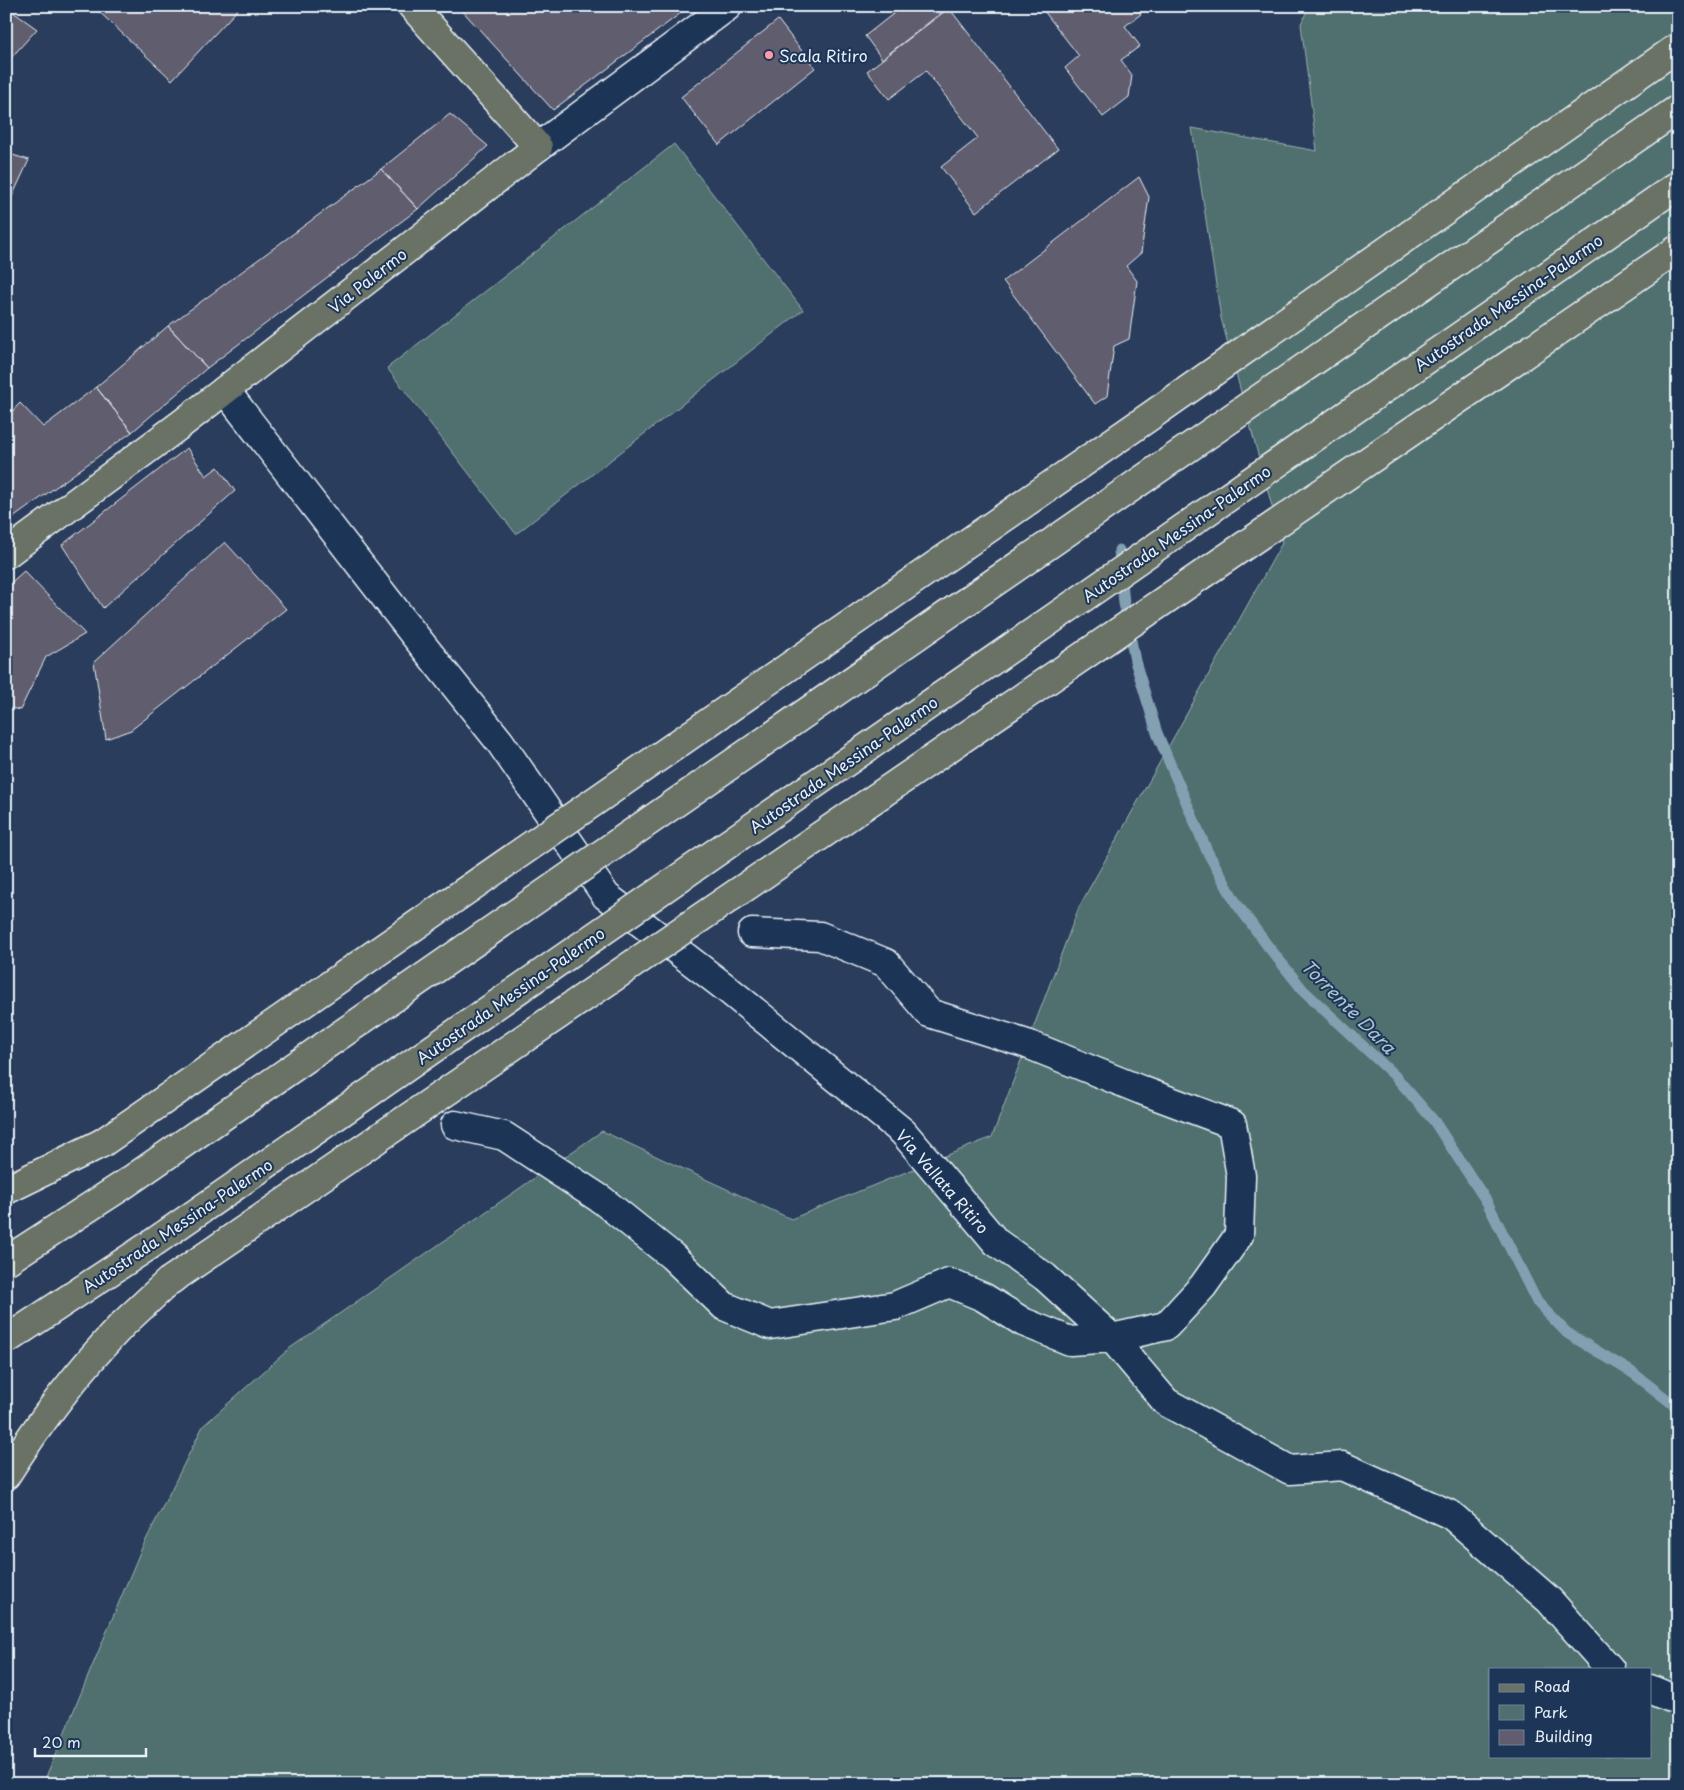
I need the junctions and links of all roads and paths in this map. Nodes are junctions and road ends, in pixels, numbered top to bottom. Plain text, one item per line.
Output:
1 (412, 6) edge
2 (728, 6) edge
3 (1678, 48) edge
4 (1678, 110) edge
5 (538, 147) junction
6 (1678, 185) edge
7 (1678, 249) edge
8 (225, 390) junction
9 (6, 554) edge
10 (752, 933) dead end
11 (455, 1126) dead end
12 (6, 1190) edge
13 (6, 1261) edge
14 (1112, 1338) junction
15 (6, 1340) edge
16 (6, 1475) edge
17 (1609, 1668) edge
18 (1652, 1690) edge
19 (1678, 1701) edge

1 - 5 main road
2 - 5 street, Via Palermo
3 - 12 main road, bridge
4 - 13 main road, bridge
5 - 8 main road, Via Palermo
6 - 15 main road, Autostrada Messina-Palermo, bridge
7 - 16 main road, bridge
8 - 9 main road, Via Palermo
8 - 14 street, Via Vallata Ritiro
10 - 14 street
11 - 14 street
14 - 17 street, Via Vallata Ritiro
18 - 19 street

